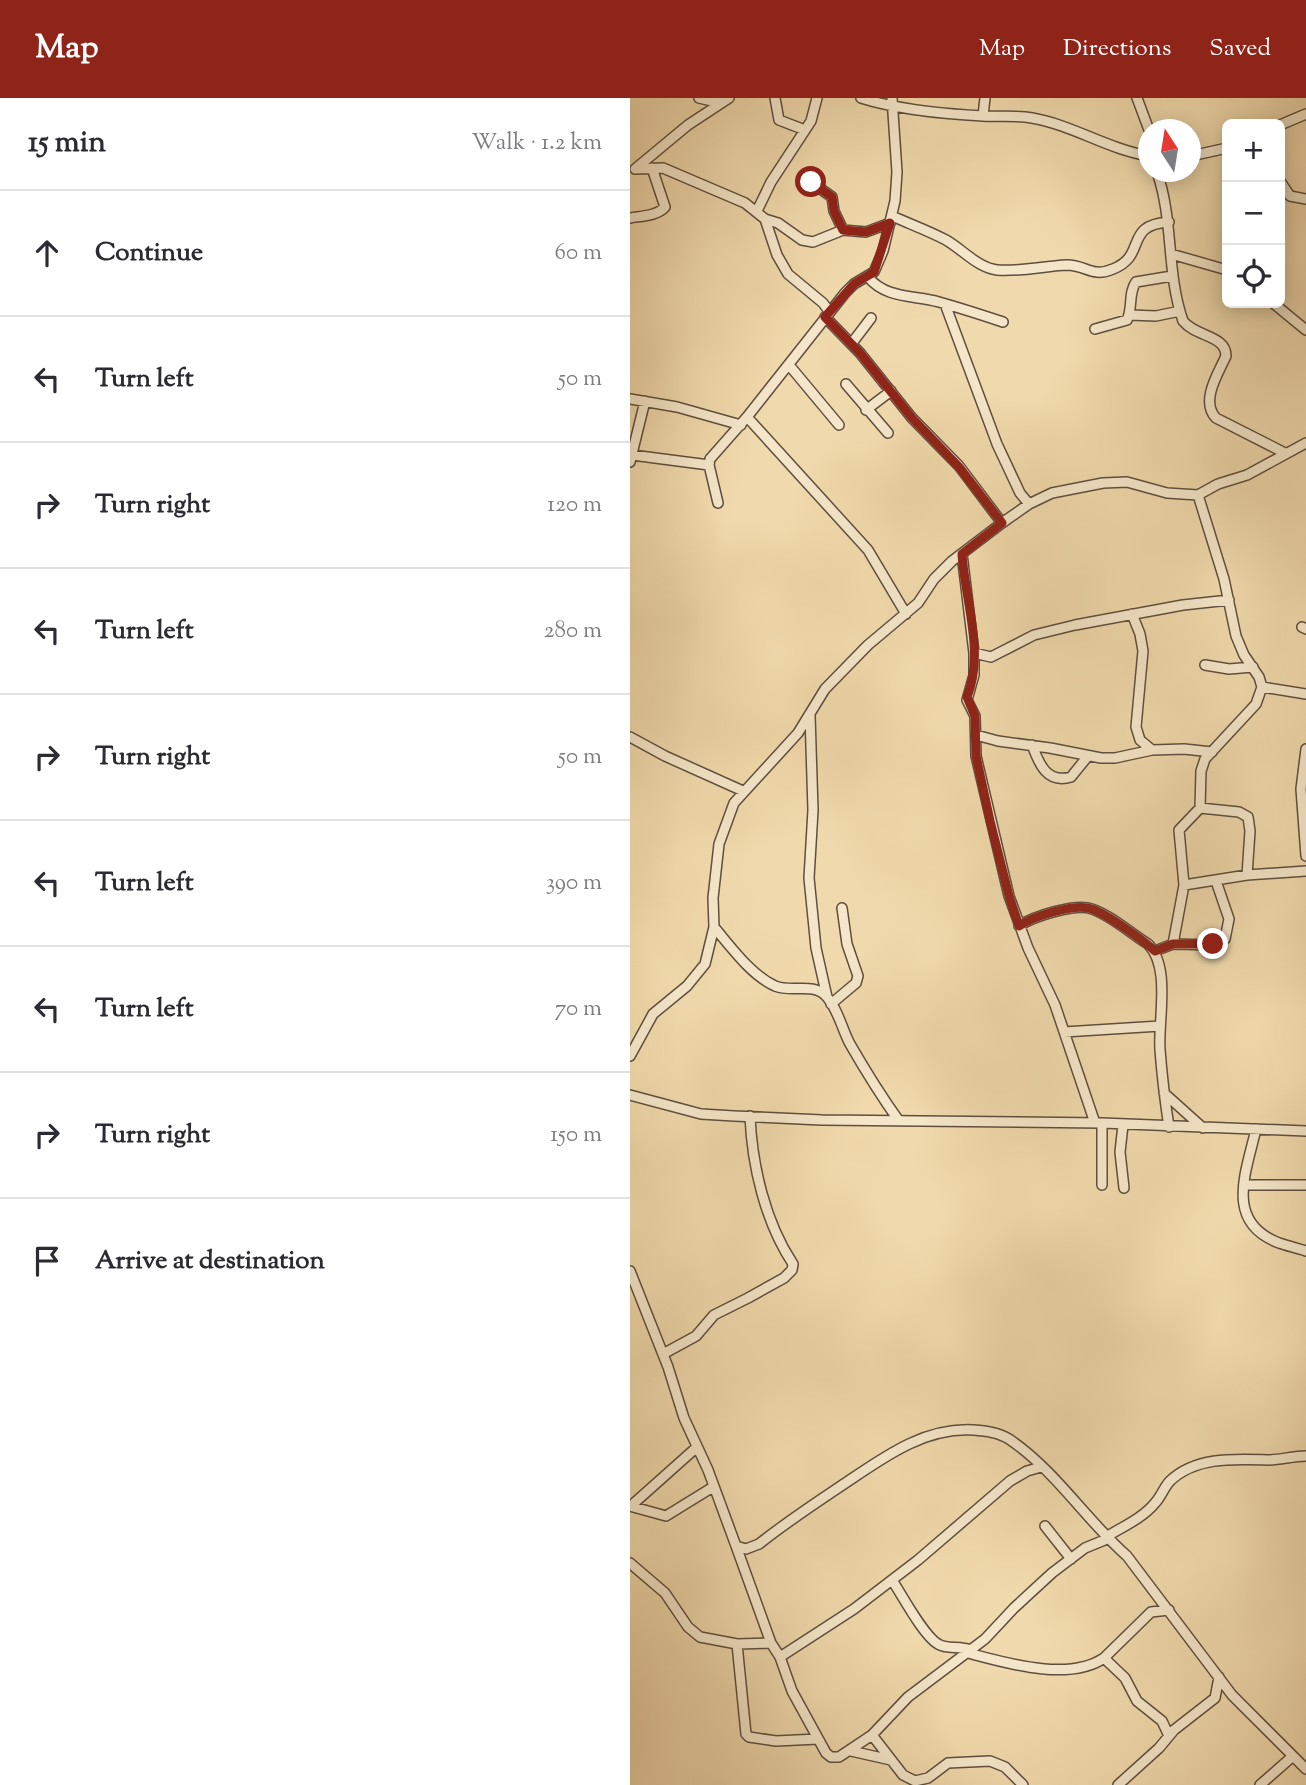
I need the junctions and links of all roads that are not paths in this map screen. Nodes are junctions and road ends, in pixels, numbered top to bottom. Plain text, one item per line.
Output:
1 (699, 98) edge
2 (775, 98) edge
3 (817, 98) edge
4 (861, 98) edge
5 (985, 98) edge
6 (1137, 98) edge
7 (725, 100) edge
8 (892, 102) edge
9 (1306, 114) edge
10 (984, 116) junction
11 (1145, 119) edge
12 (1285, 123) edge
13 (805, 130) junction
14 (1222, 149) edge
15 (1138, 154) edge
16 (1201, 154) edge
17 (652, 167) junction
18 (632, 170) edge
19 (811, 182) dead end
20 (1160, 182) edge
21 (1281, 182) edge
22 (1306, 199) edge
23 (757, 211) junction
24 (630, 218) edge
25 (765, 219) junction
26 (891, 219) junction
27 (1170, 222) junction
28 (843, 230) junction
29 (1171, 254) junction
30 (1222, 269) edge
31 (1172, 276) junction
32 (868, 277) junction
33 (945, 304) junction
34 (1278, 308) edge
35 (1180, 311) junction
36 (827, 314) junction
37 (1130, 315) junction
38 (871, 317) dead end
39 (1003, 322) dead end
40 (1095, 329) dead end
41 (1306, 330) edge
42 (852, 343) junction
43 (789, 365) junction
44 (846, 384) dead end
45 (891, 391) junction
46 (630, 399) edge
47 (645, 401) junction
48 (866, 410) junction
49 (744, 421) junction
50 (839, 425) dead end
51 (888, 433) dead end
52 (1306, 443) edge
53 (1285, 453) junction
54 (631, 459) edge
55 (709, 465) junction
56 (1198, 495) junction
57 (718, 503) dead end
58 (1029, 504) junction
59 (1002, 523) junction
60 (962, 554) junction
61 (1229, 600) junction
62 (906, 614) junction
63 (1132, 614) junction
64 (974, 653) junction
65 (991, 657) junction
66 (1205, 665) dead end
67 (1253, 667) junction
68 (974, 675) junction
69 (1262, 687) junction
70 (1306, 694) edge
71 (810, 715) junction
72 (976, 735) junction
73 (630, 737) edge
74 (1032, 745) junction
75 (1306, 749) edge
76 (1152, 750) junction
77 (1212, 751) junction
78 (1088, 756) junction
79 (743, 791) junction
80 (1200, 807) junction
81 (1306, 856) edge
82 (1306, 871) edge
83 (1247, 875) junction
84 (1216, 881) junction
85 (1184, 885) junction
86 (842, 908) dead end
87 (1019, 926) junction
88 (714, 927) junction
89 (1173, 944) junction
90 (1155, 951) junction
91 (829, 1001) junction
92 (1160, 1026) junction
93 (1064, 1032) junction
94 (630, 1056) edge
95 (1164, 1093) junction
96 (630, 1096) edge
97 (750, 1116) junction
98 (899, 1121) junction
99 (1099, 1123) junction
100 (1123, 1125) junction
101 (1169, 1127) junction
102 (1203, 1128) junction
103 (1256, 1129) junction
104 (1306, 1131) edge
105 (1101, 1185) dead end
106 (1244, 1185) junction
107 (1306, 1185) edge
108 (1124, 1188) dead end
109 (1306, 1251) edge
110 (630, 1271) edge
111 (663, 1354) junction
112 (697, 1447) junction
113 (1306, 1456) edge
114 (1041, 1468) junction
115 (713, 1487) junction
116 (631, 1506) edge
117 (1045, 1526) dead end
118 (1107, 1538) junction
119 (736, 1546) junction
120 (1071, 1559) junction
121 (630, 1563) edge
122 (892, 1580) junction
123 (1169, 1610) junction
124 (771, 1643) junction
125 (737, 1644) junction
126 (969, 1651) junction
127 (780, 1657) junction
128 (1104, 1658) junction
129 (1219, 1677) junction
130 (1232, 1695) junction
131 (1215, 1698) junction
132 (872, 1735) junction
133 (1169, 1736) junction
134 (818, 1739) junction
135 (851, 1751) junction
136 (1293, 1756) junction
137 (891, 1760) junction
138 (1306, 1769) edge
139 (1023, 1785) edge
140 (1118, 1785) edge
141 (1260, 1785) edge

1 - 7 street
2 - 13 street
3 - 13 street
4 - 8 street
5 - 10 street
6 - 11 street
7 - 18 street
8 - 10 street
8 - 26 street
9 - 12 street
10 - 15 street
13 - 23 street
14 - 16 street
17 - 18 street
17 - 23 street
17 - 24 street
19 - 28 street
20 - 27 street
21 - 22 street
23 - 25 street
25 - 28 street
25 - 36 street
26 - 27 street
26 - 28 street
26 - 32 street
27 - 29 street
29 - 30 street
29 - 31 street
31 - 35 street
31 - 37 street
32 - 33 street
32 - 36 street
33 - 39 street
33 - 58 street
34 - 41 street
35 - 37 street
35 - 53 street
36 - 42 street
36 - 43 street
37 - 40 street
38 - 42 street
42 - 45 street
43 - 49 street
43 - 50 street
44 - 48 street
45 - 48 street
45 - 59 street
46 - 47 street
47 - 49 street
47 - 54 street
48 - 51 street
49 - 55 street
49 - 62 street
52 - 53 street
53 - 56 street
54 - 55 street
55 - 57 street
56 - 58 street
56 - 61 street
58 - 59 street
59 - 60 street
60 - 62 street
60 - 64 street
61 - 63 street
61 - 67 street
62 - 71 street
63 - 65 street
63 - 76 street
64 - 65 street
64 - 68 street
65 - 68 street
66 - 67 street
67 - 69 street
68 - 72 street
69 - 70 street
69 - 77 street
71 - 79 street
71 - 91 street
72 - 74 street
72 - 87 street
73 - 79 street
74 - 78 street
74 - 78 street
75 - 81 street
76 - 77 street
76 - 78 street
77 - 80 street
79 - 88 street
80 - 83 street
80 - 85 street
82 - 83 street
83 - 84 street
84 - 85 street
84 - 89 street
85 - 89 street
86 - 91 street
87 - 90 street
87 - 93 street
88 - 91 street
88 - 94 street
89 - 90 street
90 - 92 street
91 - 98 street
92 - 93 street
92 - 95 street
93 - 99 street
95 - 101 street
95 - 102 street
96 - 97 street
97 - 98 street
97 - 111 street
98 - 99 street
99 - 100 street
99 - 105 street
100 - 101 street
100 - 108 street
101 - 102 street
102 - 103 street
103 - 104 street
103 - 106 street
106 - 107 street
106 - 109 street
110 - 111 street
111 - 112 street
112 - 115 street
112 - 116 street
113 - 118 street
114 - 118 street
114 - 119 street
114 - 122 street
115 - 116 street
115 - 119 street
117 - 120 street
118 - 120 street
118 - 123 street
119 - 124 street
120 - 126 street
121 - 125 street
122 - 126 street
122 - 127 street
123 - 128 street
123 - 129 street
124 - 125 street
124 - 127 street
125 - 134 street
126 - 128 street
126 - 132 street
127 - 134 street
128 - 133 street
129 - 130 street
129 - 131 street
130 - 131 street
130 - 136 street
131 - 133 street
132 - 135 street
132 - 137 street
133 - 140 street
134 - 135 street
135 - 137 street
136 - 138 street
136 - 141 street
137 - 139 street

